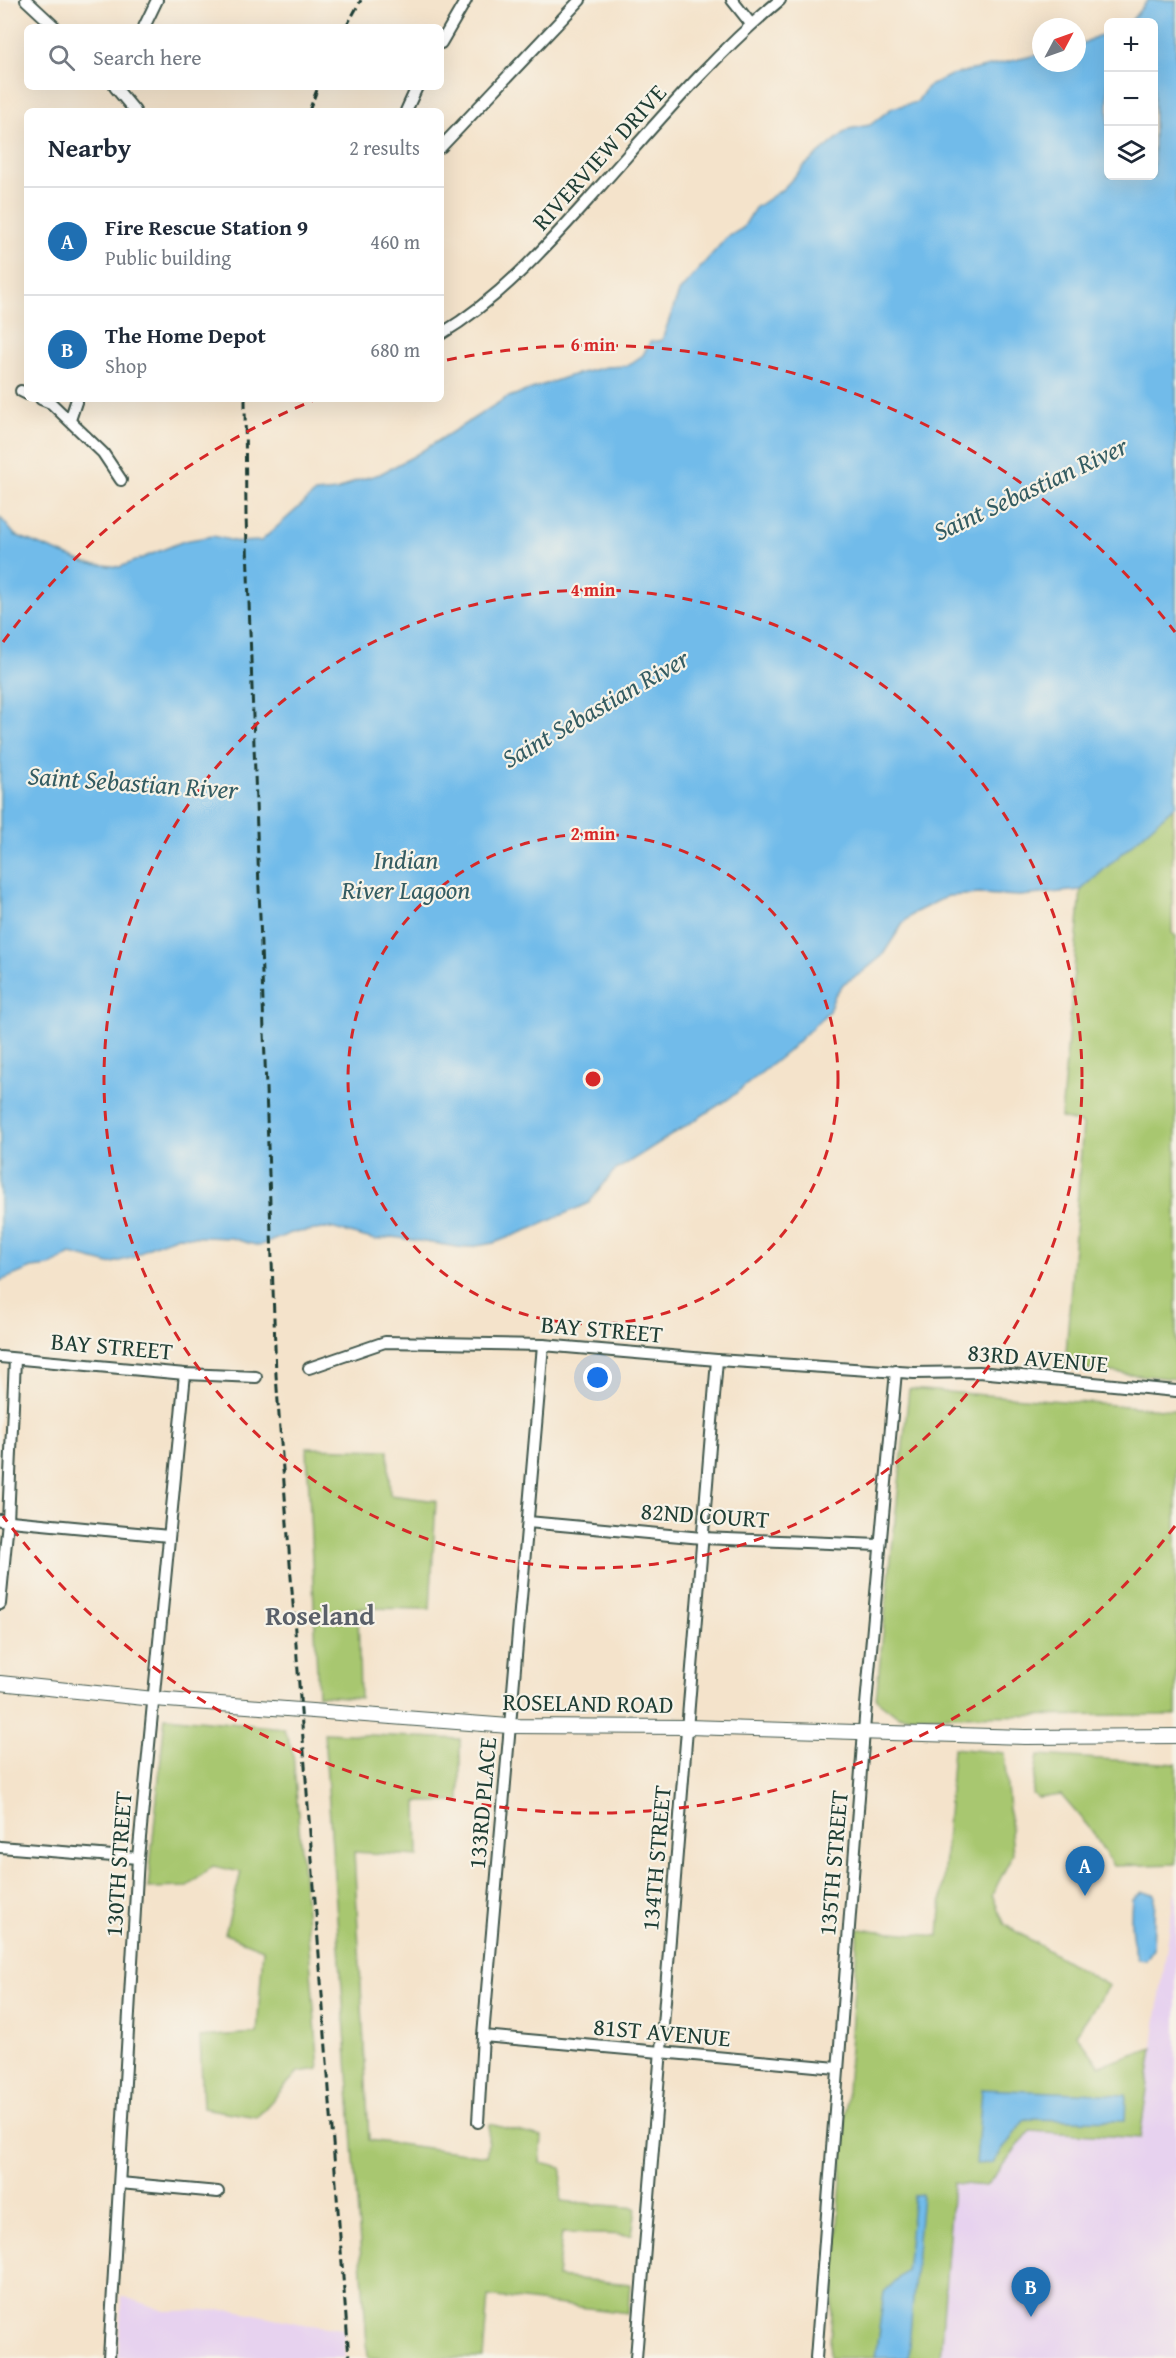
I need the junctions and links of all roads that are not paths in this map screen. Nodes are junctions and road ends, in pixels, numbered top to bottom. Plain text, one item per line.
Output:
1 (27, 0) edge
2 (157, 0) edge
3 (466, 0) edge
4 (579, 0) edge
5 (732, 0) edge
6 (780, 0) edge
7 (52, 24) edge
8 (145, 24) edge
9 (751, 24) junction
10 (444, 38) edge
11 (118, 90) edge
12 (416, 90) edge
13 (132, 108) edge
14 (407, 108) edge
15 (444, 144) edge
16 (444, 332) edge
17 (48, 402) edge
18 (76, 402) edge
19 (70, 420) junction
20 (121, 480) dead end
21 (543, 1345) junction
22 (0, 1357) edge
23 (15, 1359) junction
24 (717, 1360) junction
25 (309, 1368) dead end
26 (896, 1371) junction
27 (185, 1374) junction
28 (256, 1377) dead end
29 (1176, 1391) edge
30 (4, 1521) edge
31 (528, 1522) junction
32 (169, 1536) junction
33 (702, 1538) junction
34 (879, 1545) junction
35 (0, 1604) edge
36 (0, 1683) edge
37 (154, 1699) junction
38 (509, 1726) junction
39 (688, 1727) junction
40 (864, 1731) junction
41 (1176, 1736) edge
42 (0, 1848) edge
43 (138, 1858) junction
44 (483, 2036) junction
45 (661, 2053) junction
46 (837, 2068) junction
47 (478, 2122) dead end
48 (120, 2183) junction
49 (218, 2192) dead end
50 (109, 2358) edge
51 (636, 2358) edge
52 (816, 2358) edge

1 - 7 street
2 - 8 street
3 - 10 street
4 - 15 street
5 - 9 street
6 - 9 street, RIVERVIEW DRIVE
9 - 16 street, RIVERVIEW DRIVE
11 - 13 street
12 - 14 street
17 - 19 street
18 - 19 street
19 - 20 street
21 - 24 street, BAY STREET
21 - 25 street, BAY STREET
21 - 31 street, 133RD PLACE
22 - 23 street, BAY STREET
23 - 27 street, BAY STREET
23 - 30 street
24 - 26 street, BAY STREET
24 - 33 street, 134TH STREET
26 - 29 street, 83RD AVENUE
26 - 34 street, 135TH STREET
27 - 28 street, BAY STREET
27 - 32 street, 130TH STREET
30 - 32 street
30 - 35 street
31 - 33 street, 82ND COURT
31 - 38 street, 133RD PLACE
32 - 37 street, 130TH STREET
33 - 34 street, 82ND COURT
33 - 39 street, 134TH STREET
34 - 40 street, 135TH STREET
36 - 37 main road, ROSELAND ROAD
37 - 38 main road, ROSELAND ROAD
37 - 43 street, 130TH STREET
38 - 39 main road, ROSELAND ROAD
38 - 44 street, 133RD PLACE
39 - 40 main road, ROSELAND ROAD
39 - 45 street, 134TH STREET
40 - 41 main road, ROSELAND ROAD
40 - 46 street, 135TH STREET
42 - 43 street
43 - 48 street, 130TH STREET
44 - 45 street, 81ST AVENUE
44 - 47 street, 133RD PLACE
45 - 46 street, 81ST AVENUE
45 - 51 street, 134TH STREET
46 - 52 street, 135TH STREET
48 - 49 street
48 - 50 street, 130TH STREET

